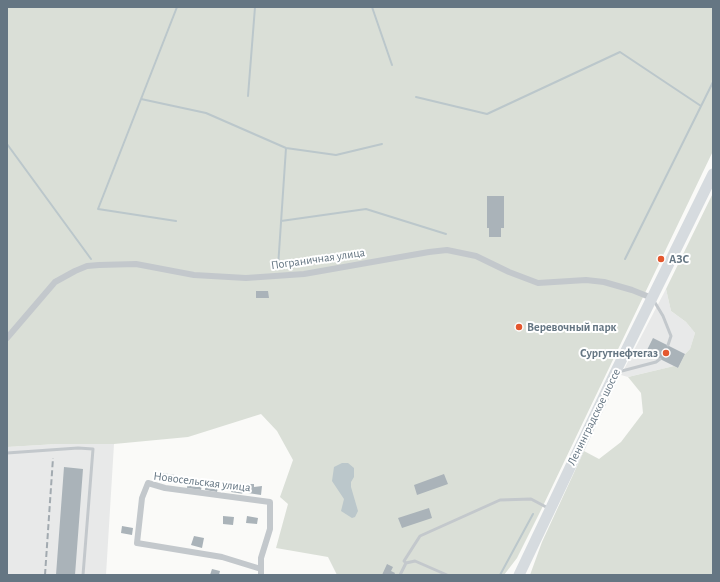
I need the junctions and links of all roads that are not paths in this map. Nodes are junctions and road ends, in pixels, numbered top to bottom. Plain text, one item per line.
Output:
1 (713, 174) edge
2 (652, 298) junction
3 (7, 338) edge
4 (668, 345) dead end
5 (660, 358) dead end
6 (615, 373) junction
7 (7, 453) edge
8 (550, 509) junction
9 (526, 559) junction
10 (406, 563) junction
11 (261, 572) edge
12 (83, 575) edge
13 (400, 575) edge
14 (447, 575) edge
15 (513, 575) edge
16 (519, 575) edge
17 (524, 575) edge

1 - 2 highway, Ленинградское шоссе
2 - 3 street, Пограничная улица
2 - 4 lane
2 - 6 highway, Ленинградское шоссе
5 - 6 lane
6 - 8 highway, Ленинградское шоссе
7 - 12 lane
8 - 9 highway, Ленинградское шоссе
8 - 10 lane
9 - 15 street
9 - 16 highway, Ленинградское шоссе
9 - 17 street
10 - 13 lane
10 - 14 lane
11 - 11 street, Новосельская улица

